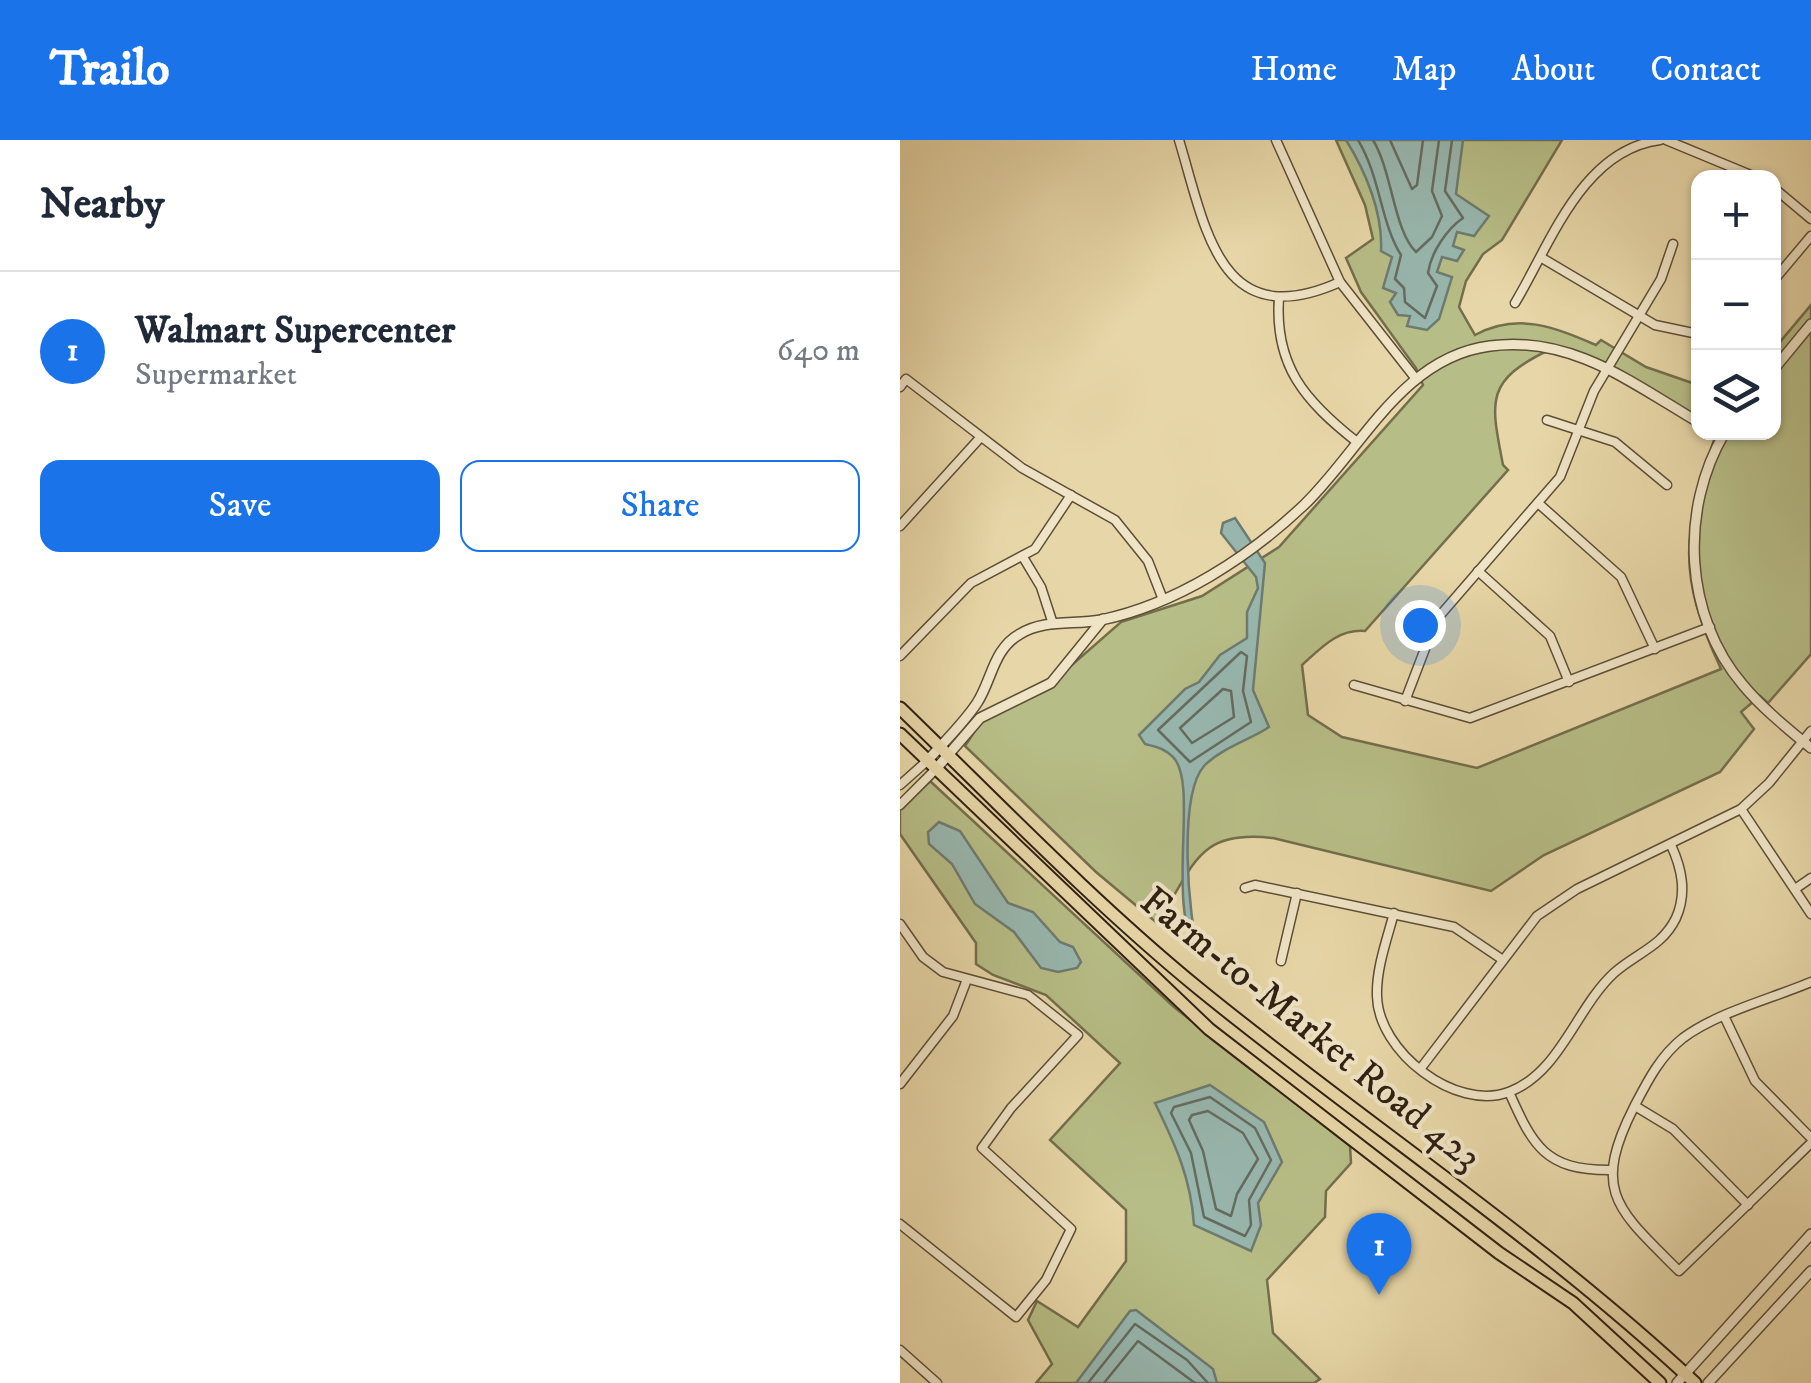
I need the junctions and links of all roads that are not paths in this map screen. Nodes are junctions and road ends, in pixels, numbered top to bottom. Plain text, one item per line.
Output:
1 (1179, 140) edge
2 (1276, 140) edge
3 (1663, 140) edge
4 (1738, 170) edge
5 (1781, 194) edge
6 (1811, 219) edge
7 (1811, 236) edge
8 (1673, 244) dead end
9 (1542, 258) junction
10 (1781, 272) edge
11 (1340, 282) junction
12 (1279, 297) junction
13 (1515, 303) dead end
14 (1638, 316) junction
15 (1811, 324) edge
16 (1691, 333) edge
17 (1781, 360) edge
18 (1607, 369) junction
19 (1416, 379) junction
20 (903, 383) edge
21 (1691, 418) edge
22 (1547, 420) dead end
23 (1579, 430) junction
24 (978, 439) junction
25 (1719, 440) edge
26 (1358, 442) junction
27 (1667, 485) dead end
28 (1071, 495) junction
29 (1538, 503) junction
30 (900, 526) edge
31 (1023, 558) junction
32 (1478, 571) junction
33 (1162, 597) junction
34 (1103, 620) junction
35 (1052, 624) junction
36 (1710, 627) junction
37 (1654, 649) junction
38 (900, 656) edge
39 (1569, 682) junction
40 (1354, 684) dead end
41 (1405, 701) junction
42 (900, 708) edge
43 (1811, 731) edge
44 (900, 734) edge
45 (1807, 744) edge
46 (944, 750) junction
47 (931, 765) junction
48 (900, 785) edge
49 (900, 805) edge
50 (1741, 809) junction
51 (1671, 845) junction
52 (1811, 878) edge
53 (1246, 888) dead end
54 (1795, 889) junction
55 (1297, 893) junction
56 (1394, 913) junction
57 (1811, 914) edge
58 (900, 924) edge
59 (1503, 960) junction
60 (1281, 962) dead end
61 (966, 982) junction
62 (1811, 982) edge
63 (1725, 1018) junction
64 (1421, 1068) junction
65 (902, 1078) edge
66 (1509, 1092) junction
67 (1635, 1106) junction
68 (1378, 1130) junction
69 (1811, 1141) edge
70 (1363, 1149) junction
71 (1609, 1170) junction
72 (1748, 1204) junction
73 (900, 1224) edge
74 (1514, 1234) junction
75 (1811, 1234) edge
76 (1499, 1253) junction
77 (1811, 1270) edge
78 (900, 1350) edge
79 (1686, 1380) edge
80 (937, 1383) edge
81 (1660, 1383) edge
82 (1708, 1383) edge

1 - 12 street
2 - 11 street
3 - 4 street
3 - 9 street
5 - 6 street
7 - 10 street
8 - 14 street
9 - 13 street
9 - 14 street
11 - 12 street
11 - 19 street
12 - 26 street
14 - 16 street
14 - 18 street
15 - 17 street
18 - 19 street
18 - 21 street
18 - 23 street
19 - 26 street
20 - 24 street
22 - 23 street
23 - 27 street
23 - 29 street
24 - 28 street
24 - 30 street
25 - 36 street
26 - 33 street
28 - 31 street
28 - 33 street
29 - 32 street
29 - 37 street
31 - 35 street
31 - 38 street
32 - 39 street
32 - 41 street
33 - 34 street
34 - 35 street
34 - 46 street
35 - 46 street
36 - 37 street
36 - 45 street
37 - 39 street
39 - 41 street
40 - 41 street
42 - 46 main road, Farm-to-Market Road 423
43 - 45 street
44 - 47 main road, Farm-to-Market Road 423
45 - 50 street
46 - 47 street
46 - 68 main road, Farm-to-Market Road 423
47 - 48 street
47 - 49 street
47 - 70 main road, Farm-to-Market Road 423
50 - 51 street
50 - 54 street
51 - 59 street
51 - 66 street
52 - 54 street
53 - 55 street
54 - 57 street
55 - 56 street
55 - 60 street
56 - 59 street
56 - 64 street
58 - 61 street
59 - 64 street
61 - 65 street
61 - 73 street
62 - 63 street
63 - 67 street
63 - 69 street
64 - 66 street
66 - 71 street
67 - 71 street
67 - 72 street
68 - 70 main road
68 - 74 main road, Farm-to-Market Road 423
69 - 72 street
70 - 76 main road, Farm-to-Market Road 423
71 - 72 street
74 - 76 main road
74 - 79 main road, Farm-to-Market Road 423
75 - 79 street
76 - 81 main road, Farm-to-Market Road 423
77 - 82 street
78 - 80 street

